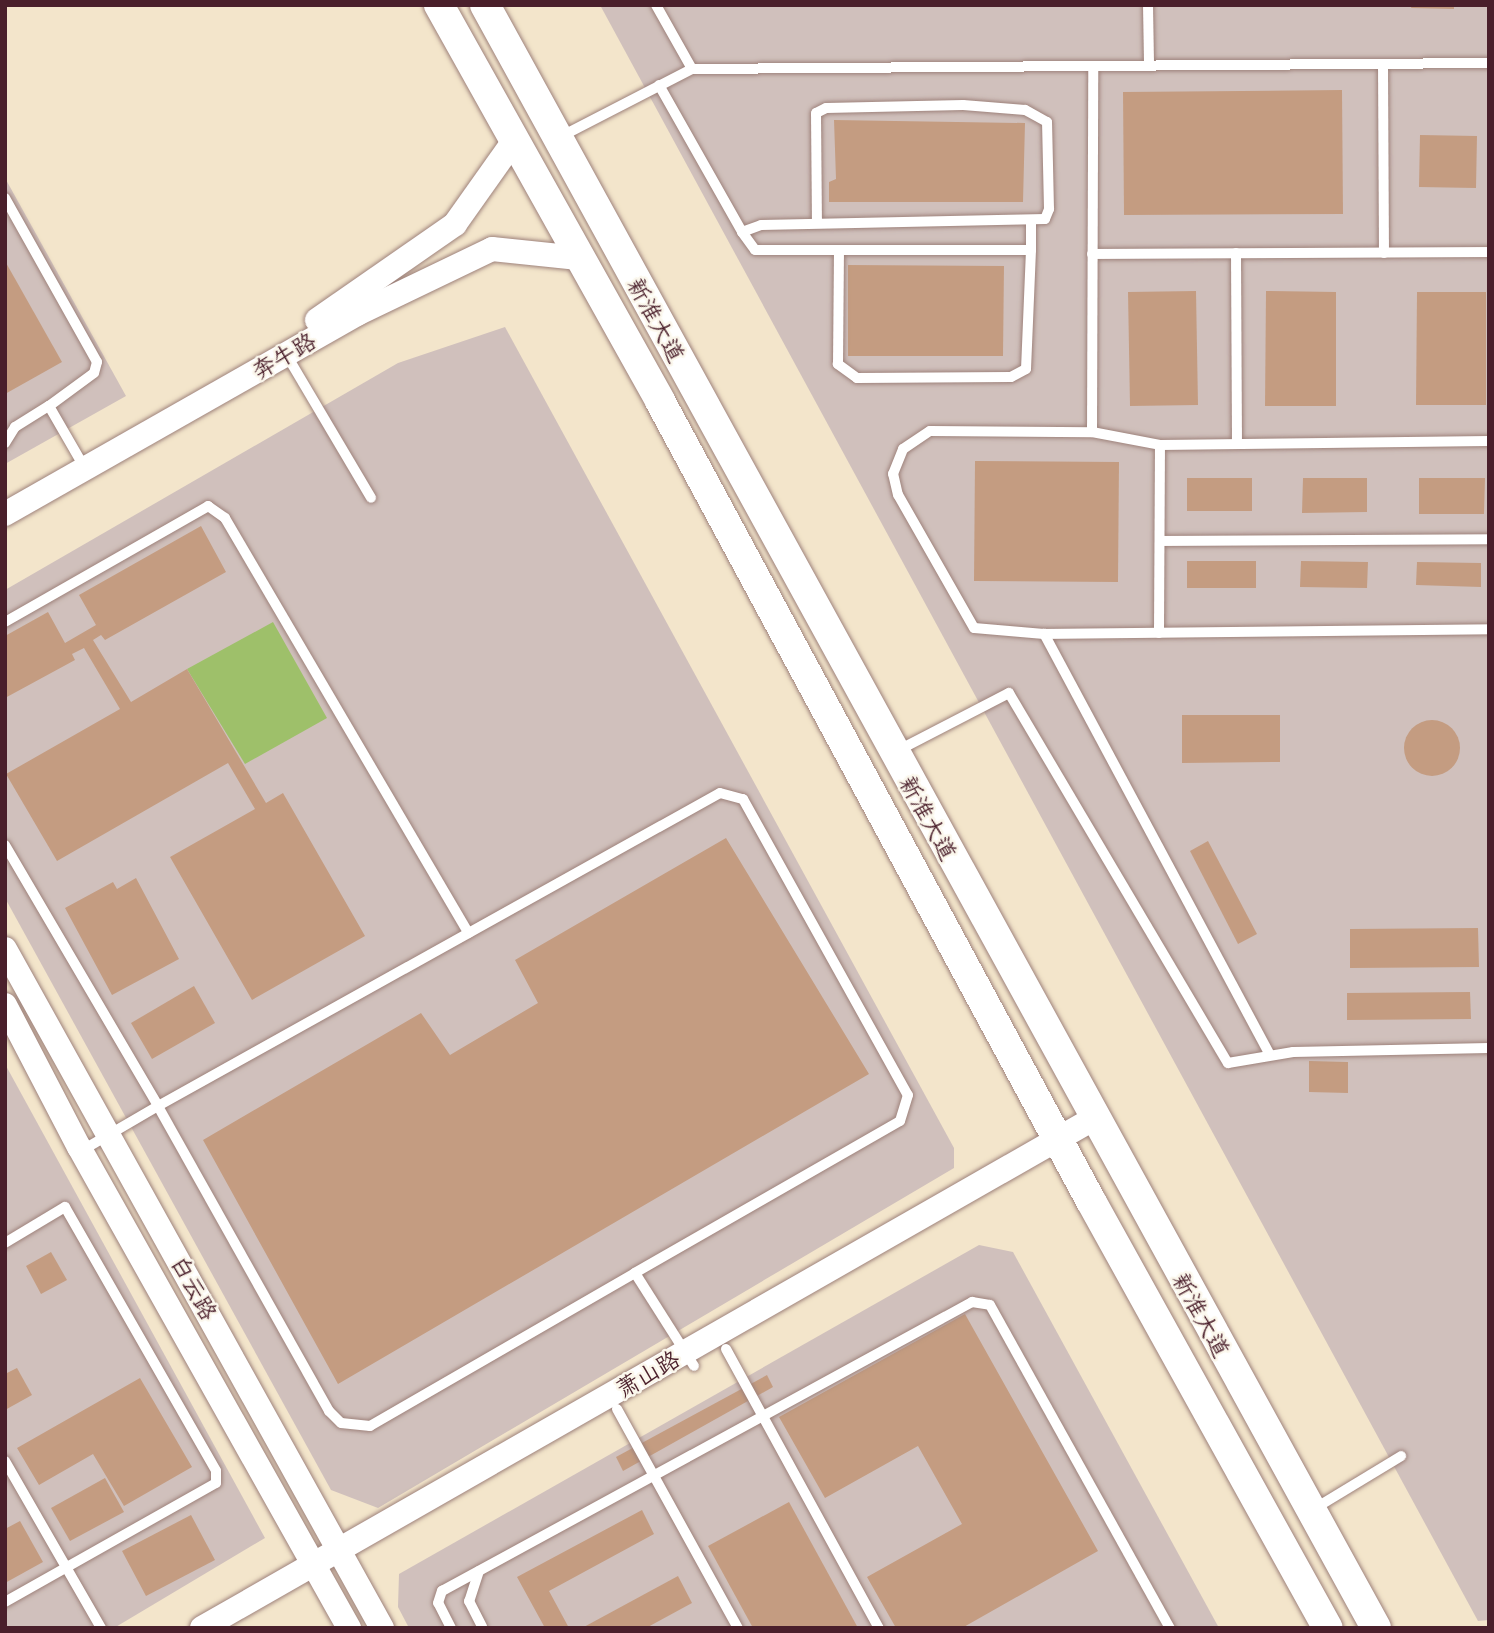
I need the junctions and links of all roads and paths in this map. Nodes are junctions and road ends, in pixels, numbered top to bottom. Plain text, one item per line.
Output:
1 (439, 5) edge
2 (485, 5) edge
3 (656, 5) edge
4 (1148, 5) edge
5 (1489, 63) edge
6 (1383, 64) junction
7 (1149, 65) junction
8 (1093, 66) junction
9 (692, 69) junction
10 (659, 85) junction
11 (557, 138) junction
12 (513, 142) junction
13 (5, 198) edge
14 (1031, 221) junction
15 (817, 223) junction
16 (742, 232) junction
17 (1031, 250) junction
18 (839, 251) junction
19 (1489, 252) edge
20 (1236, 253) junction
21 (1384, 253) junction
22 (1092, 254) junction
23 (579, 258) junction
24 (283, 349) junction
25 (49, 406) junction
26 (1092, 432) junction
27 (1489, 441) edge
28 (5, 443) edge
29 (1237, 444) junction
30 (1160, 445) junction
31 (79, 458) junction
32 (371, 498) dead end
33 (5, 499) edge
34 (5, 514) edge
35 (1489, 539) edge
36 (1160, 541) junction
37 (5, 622) edge
38 (1489, 629) edge
39 (1159, 633) junction
40 (1044, 634) junction
41 (893, 753) junction
42 (5, 845) edge
43 (468, 933) junction
44 (5, 949) edge
45 (5, 1005) edge
46 (1489, 1048) edge
47 (1270, 1055) junction
48 (158, 1106) junction
49 (1097, 1126) junction
50 (108, 1135) junction
51 (1062, 1146) junction
52 (81, 1151) junction
53 (5, 1243) edge
54 (635, 1273) junction
55 (726, 1349) junction
56 (689, 1359) junction
57 (617, 1409) junction
58 (763, 1416) junction
59 (1401, 1456) dead end
60 (5, 1461) edge
61 (654, 1476) junction
62 (1311, 1511) junction
63 (343, 1557) junction
64 (66, 1567) junction
65 (317, 1571) junction
66 (479, 1571) junction
67 (5, 1602) edge
68 (482, 1627) edge
69 (101, 1628) edge
70 (202, 1628) edge
71 (235, 1628) edge
72 (349, 1628) edge
73 (382, 1628) edge
74 (451, 1628) edge
75 (738, 1628) edge
76 (879, 1628) edge
77 (1170, 1628) edge
78 (1328, 1628) edge
79 (1376, 1628) edge

1 - 12 main road, 新淮大道
2 - 11 main road, 新淮大道
3 - 9 lane
4 - 7 lane
5 - 6 lane
6 - 7 lane
6 - 21 lane
7 - 8 lane
8 - 9 lane
8 - 22 lane
9 - 10 lane
10 - 11 lane
10 - 16 lane
11 - 41 main road, 新淮大道
12 - 23 main road, 新淮大道
12 - 24 street, 奔牛路
13 - 25 lane
14 - 15 lane
14 - 15 lane
14 - 17 lane
15 - 16 lane
16 - 18 lane
17 - 18 lane
17 - 18 lane
19 - 21 lane
20 - 21 lane
20 - 22 lane
20 - 29 lane
22 - 26 lane
23 - 24 street, 奔牛路
23 - 51 main road, 新淮大道
24 - 31 street, 奔牛路
24 - 32 lane
24 - 34 street, 奔牛路
25 - 28 lane
25 - 31 lane
26 - 30 lane
26 - 40 lane
27 - 29 lane
29 - 30 lane
30 - 36 lane
31 - 33 street, 奔牛路
35 - 36 lane
36 - 39 lane
37 - 43 lane
38 - 39 lane
39 - 40 lane
40 - 47 lane
41 - 47 lane
41 - 49 main road, 新淮大道
42 - 48 lane
43 - 48 lane
43 - 54 lane
44 - 50 street, 白云路
45 - 52 street, 白云路
46 - 47 lane
48 - 50 lane
48 - 54 lane
49 - 51 street, 萧山路
49 - 62 main road, 新淮大道
50 - 52 lane
50 - 63 street, 白云路
51 - 55 street, 萧山路
51 - 56 street, 萧山路
51 - 78 main road, 新淮大道
52 - 65 street, 白云路
53 - 64 lane
54 - 56 lane
55 - 56 street, 萧山路
55 - 58 lane
56 - 57 street, 萧山路
56 - 63 street, 萧山路
57 - 61 lane
57 - 63 street, 萧山路
58 - 61 lane
58 - 76 lane
58 - 77 lane
59 - 62 lane
60 - 64 lane
61 - 66 lane
61 - 75 lane
62 - 79 main road, 新淮大道
63 - 65 street, 萧山路
63 - 73 street, 白云路
64 - 67 lane
64 - 69 lane
65 - 70 street, 萧山路
65 - 71 street, 萧山路
65 - 72 street, 白云路
66 - 68 lane
66 - 74 lane

